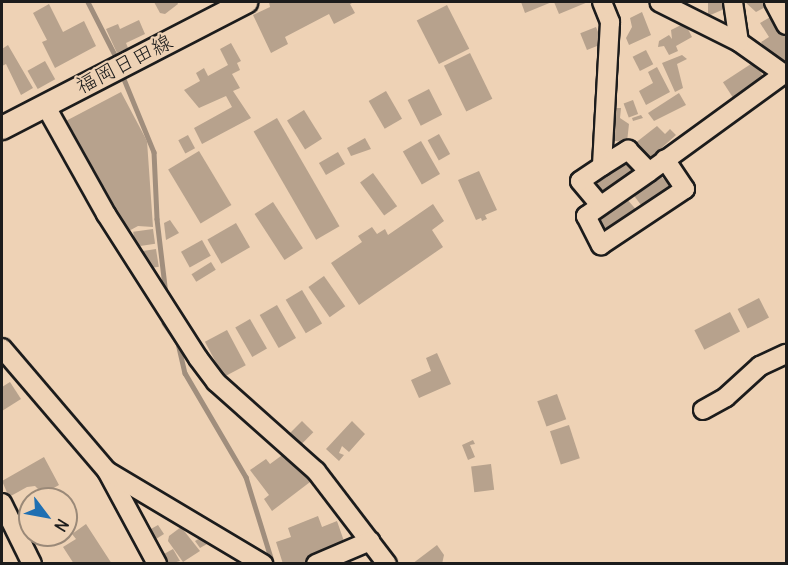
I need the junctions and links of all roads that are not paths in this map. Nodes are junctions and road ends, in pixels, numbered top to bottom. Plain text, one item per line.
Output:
1 (246, 2) edge
2 (602, 2) edge
3 (659, 2) edge
4 (733, 2) edge
5 (774, 2) edge
6 (786, 25) edge
7 (740, 42) junction
8 (785, 73) edge
9 (45, 105) junction
10 (4, 120) edge
11 (665, 159) junction
12 (602, 166) junction
13 (649, 172) junction
14 (600, 205) junction
15 (2, 348) edge
16 (786, 354) edge
17 (703, 410) dead end
18 (107, 471) junction
19 (2, 502) edge
20 (370, 541) junction
21 (32, 564) edge
22 (157, 564) edge
23 (263, 564) edge
24 (316, 564) edge
25 (387, 564) edge

1 - 9 main road, 福岡日田線
2 - 12 street
3 - 7 street
4 - 7 street
5 - 6 street
7 - 8 street
8 - 11 street
9 - 10 main road, 福岡日田線
9 - 20 street
11 - 13 street
11 - 14 street
12 - 13 street
12 - 14 street
13 - 14 street
15 - 18 street
16 - 17 street
18 - 22 street
18 - 23 street
19 - 21 street
20 - 24 street
20 - 25 street

